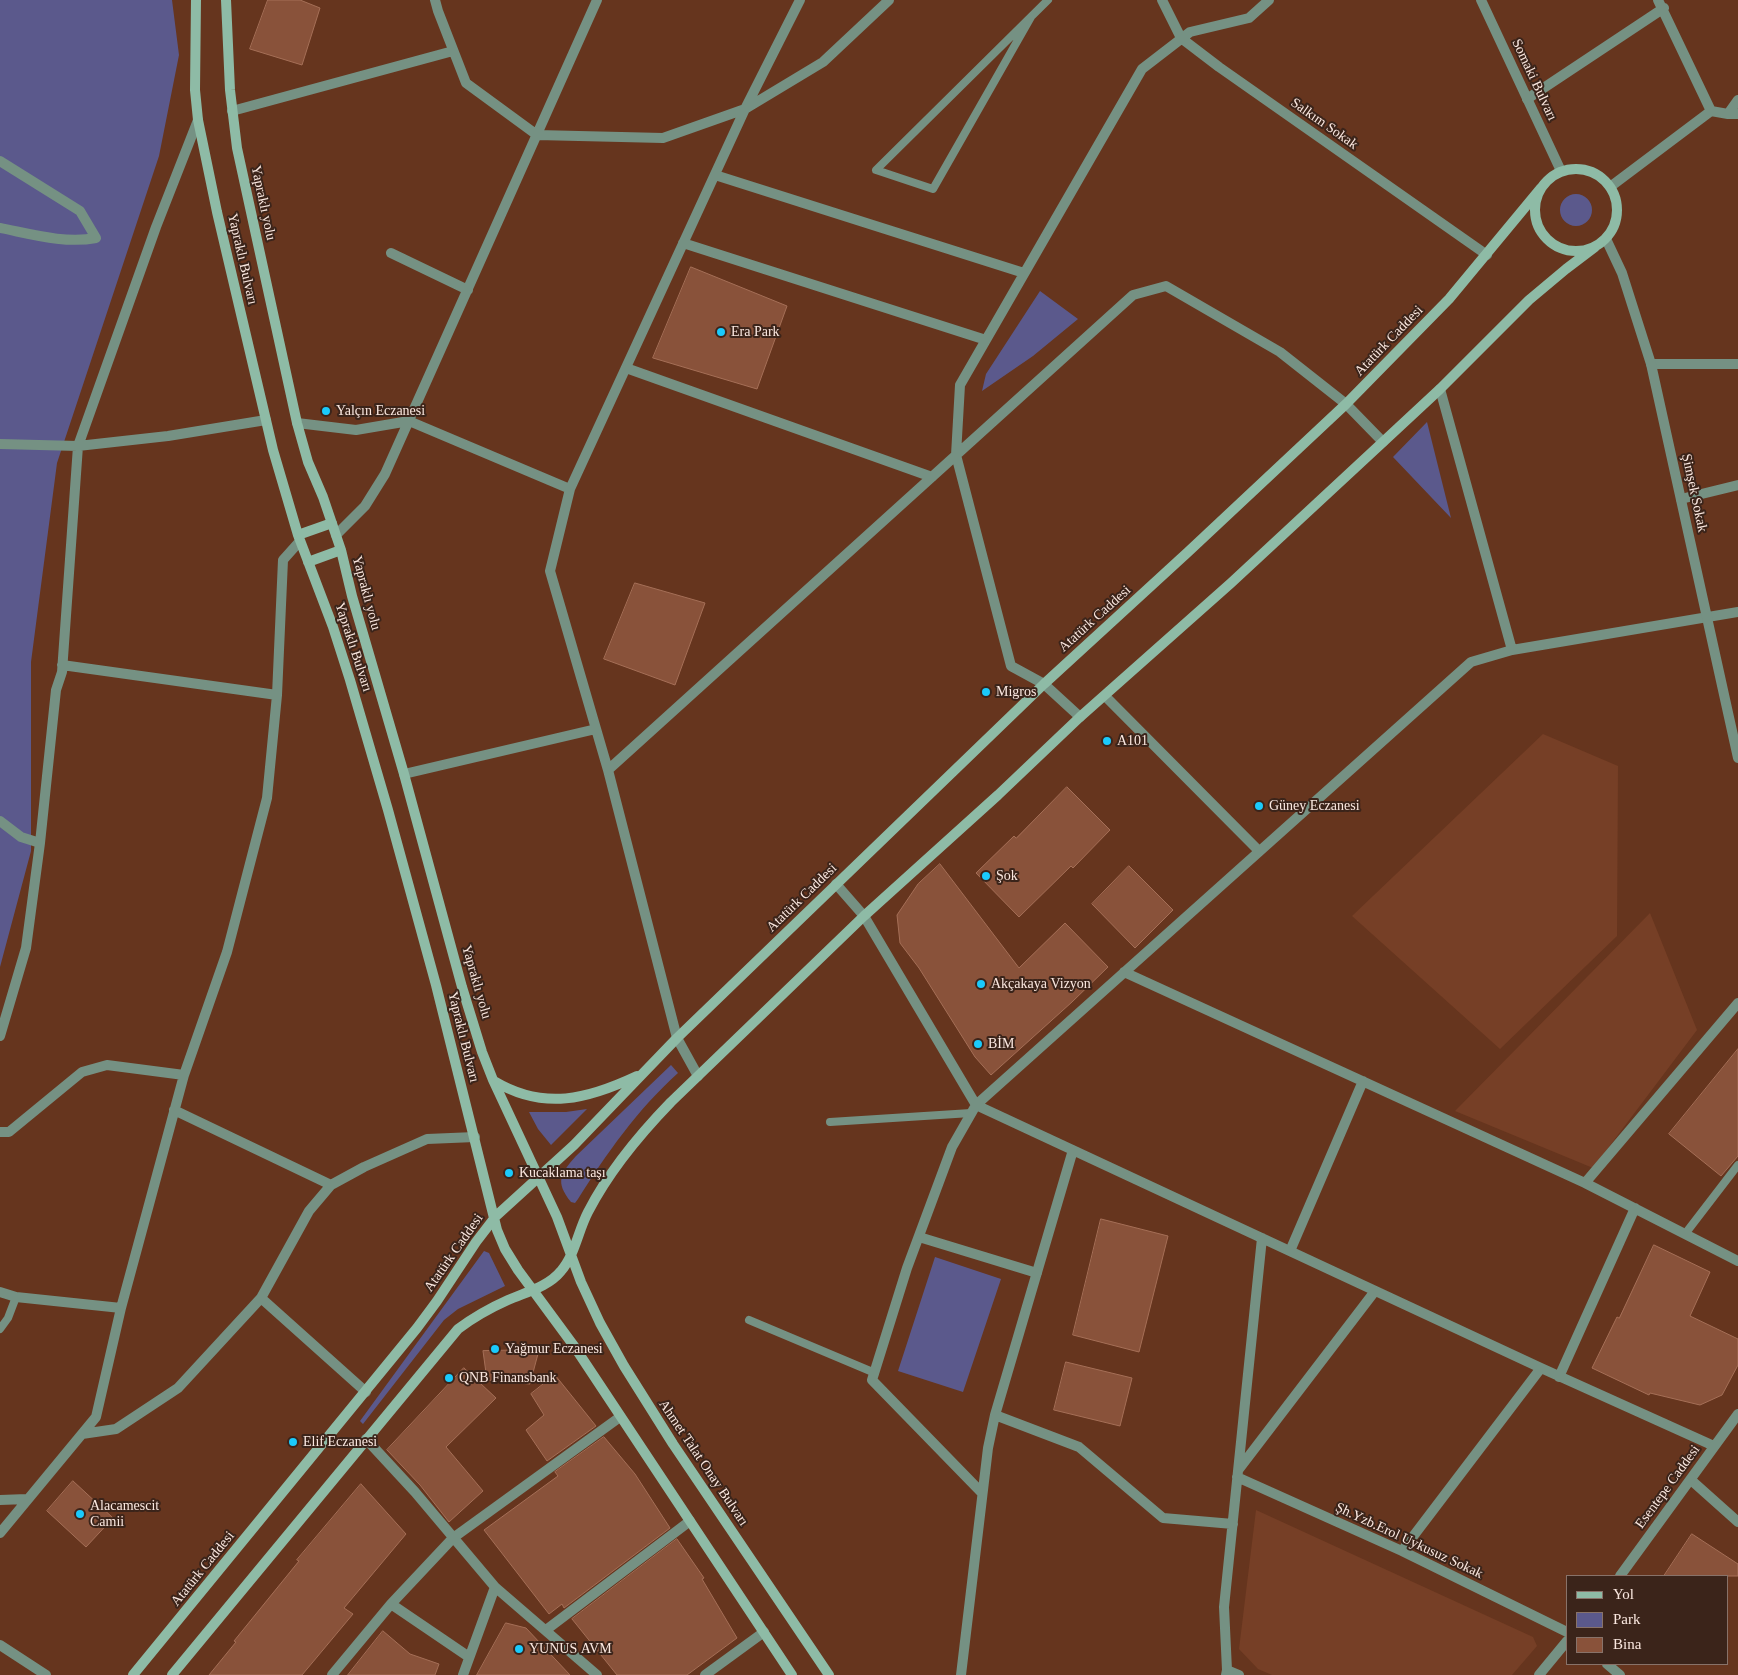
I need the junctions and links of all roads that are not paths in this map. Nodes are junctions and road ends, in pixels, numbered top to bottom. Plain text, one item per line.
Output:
1 (196, 0) edge
2 (226, 0) edge
3 (435, 0) edge
4 (443, 0) edge
5 (597, 0) edge
6 (800, 0) edge
7 (889, 0) edge
8 (1048, 0) edge
9 (1162, 0) edge
10 (1269, 0) edge
11 (1485, 2) edge
12 (1661, 6) edge
13 (438, 11) junction
14 (1031, 17) junction
15 (1181, 38) junction
16 (453, 51) junction
17 (1527, 98) junction
18 (1738, 100) edge
19 (745, 109) junction
20 (232, 111) junction
21 (1711, 111) junction
22 (1733, 114) edge
23 (198, 120) junction
24 (537, 135) junction
25 (0, 161) edge
26 (1561, 171) junction
27 (715, 175) junction
28 (1610, 187) junction
29 (1541, 188) junction
30 (0, 228) edge
31 (1606, 238) junction
32 (683, 243) junction
33 (1595, 247) junction
34 (391, 252) dead end
35 (1487, 255) junction
36 (1024, 273) junction
37 (468, 290) junction
38 (986, 340) junction
39 (1651, 364) junction
40 (1738, 364) edge
41 (626, 368) junction
42 (1440, 389) junction
43 (1346, 404) junction
44 (266, 420) junction
45 (409, 421) junction
46 (297, 423) junction
47 (1383, 442) junction
48 (0, 444) edge
49 (78, 446) junction
50 (956, 454) junction
51 (932, 477) junction
52 (1738, 485) edge
53 (570, 489) junction
54 (1681, 499) junction
55 (332, 523) junction
56 (336, 535) junction
57 (299, 538) junction
58 (341, 550) junction
59 (308, 562) junction
60 (1738, 612) edge
61 (1707, 618) junction
62 (1512, 650) junction
63 (62, 665) junction
64 (1044, 684) junction
65 (277, 695) junction
66 (1105, 696) junction
67 (1080, 718) junction
68 (596, 729) junction
69 (1738, 758) edge
70 (608, 770) junction
71 (404, 774) junction
72 (0, 821) edge
73 (40, 843) junction
74 (1260, 851) junction
75 (836, 884) junction
76 (864, 916) junction
77 (1124, 972) junction
78 (1738, 1003) edge
79 (0, 1036) edge
80 (677, 1038) junction
81 (642, 1074) junction
82 (184, 1075) junction
83 (698, 1076) junction
84 (494, 1080) junction
85 (1363, 1081) junction
86 (973, 1109) junction
87 (174, 1110) junction
88 (830, 1122) dead end
89 (0, 1132) edge
90 (474, 1137) junction
91 (1073, 1150) junction
92 (1738, 1165) edge
93 (539, 1178) junction
94 (1585, 1182) junction
95 (330, 1185) junction
96 (1635, 1208) junction
97 (494, 1218) junction
98 (1685, 1234) junction
99 (919, 1237) junction
100 (1262, 1238) junction
101 (1290, 1251) junction
102 (571, 1256) junction
103 (1738, 1261) edge
104 (1037, 1273) junction
105 (533, 1290) junction
106 (1375, 1291) junction
107 (0, 1292) edge
108 (16, 1297) junction
109 (261, 1298) junction
110 (121, 1308) junction
111 (749, 1320) dead end
112 (0, 1329) edge
113 (1541, 1368) junction
114 (875, 1373) junction
115 (1559, 1377) junction
116 (366, 1392) junction
117 (995, 1414) junction
118 (1738, 1414) edge
119 (620, 1417) junction
120 (82, 1434) junction
121 (366, 1439) junction
122 (1714, 1446) junction
123 (1238, 1474) junction
124 (1691, 1480) junction
125 (982, 1493) junction
126 (27, 1499) junction
127 (0, 1500) edge
128 (690, 1521) junction
129 (1738, 1522) edge
130 (1232, 1524) junction
131 (0, 1533) edge
132 (453, 1538) junction
133 (1402, 1551) junction
134 (1621, 1575) edge
135 (495, 1587) junction
136 (391, 1604) junction
137 (546, 1630) junction
138 (764, 1632) junction
139 (1566, 1632) edge
140 (1566, 1642) edge
141 (0, 1644) edge
142 (469, 1657) junction
143 (1608, 1665) edge
144 (1226, 1673) edge
145 (46, 1675) edge
146 (133, 1675) edge
147 (172, 1675) edge
148 (332, 1675) edge
149 (463, 1675) edge
150 (598, 1675) edge
151 (705, 1675) edge
152 (792, 1675) edge
153 (829, 1675) edge
154 (961, 1675) edge
155 (1239, 1675) edge
156 (1539, 1675) edge
157 (1620, 1675) edge

1 - 23 main road, Yapraklı Bulvarı
2 - 20 main road, Yapraklı yolu
3 - 13 street
4 - 13 street
5 - 24 street
6 - 19 street
7 - 19 street
8 - 14 lane
9 - 15 street, Salkım Sokak
10 - 15 street
11 - 17 street, Somaki Bulvarı
12 - 17 street
12 - 21 street
13 - 16 street
14 - 14 lane
15 - 35 street, Salkım Sokak
15 - 36 street
16 - 20 street
16 - 24 street
17 - 26 street, Somaki Bulvarı
18 - 22 street
19 - 24 street
19 - 27 street
20 - 46 main road, Yapraklı yolu
21 - 22 street
21 - 28 street
23 - 44 main road, Yapraklı Bulvarı
23 - 49 street
24 - 37 street
25 - 30 street
26 - 28 main road
26 - 29 main road
27 - 32 street
27 - 36 street
28 - 31 main road
29 - 33 main road
29 - 35 main road, Atatürk Caddesi
31 - 33 main road
31 - 39 street, Şimşek Sokak
32 - 38 street
32 - 41 street
33 - 42 main road
34 - 37 street
35 - 43 main road, Atatürk Caddesi
36 - 38 street
37 - 45 street
38 - 50 street
39 - 40 street
39 - 54 street, Şimşek Sokak
41 - 51 street
41 - 53 street
42 - 47 main road
42 - 62 street
43 - 47 street
43 - 50 street
43 - 64 main road, Atatürk Caddesi
44 - 49 street
44 - 57 main road, Yapraklı Bulvarı
45 - 46 street
45 - 53 street
45 - 56 street
46 - 55 main road, Yapraklı yolu
47 - 66 main road
48 - 49 street
49 - 63 street
50 - 51 street
50 - 64 street
51 - 70 street
52 - 54 street
53 - 68 street
54 - 61 street, Şimşek Sokak
55 - 56 main road, Yapraklı yolu
55 - 57 main road
56 - 58 main road, Yapraklı yolu
57 - 59 main road, Yapraklı Bulvarı
57 - 65 street
58 - 59 main road
58 - 71 main road, Yapraklı yolu
59 - 90 main road, Yapraklı Bulvarı
60 - 61 street
61 - 62 street
61 - 69 street, Şimşek Sokak
62 - 74 street
63 - 65 street
63 - 73 street
64 - 67 street
64 - 75 main road, Atatürk Caddesi
65 - 82 street
66 - 67 main road
66 - 74 street
67 - 76 main road
68 - 70 street
68 - 71 street
70 - 80 street
71 - 84 main road, Yapraklı yolu
72 - 73 street
73 - 79 street
74 - 77 street
75 - 76 street
75 - 80 main road, Atatürk Caddesi
76 - 83 main road
76 - 86 street
77 - 85 street
77 - 86 street
78 - 94 street
80 - 81 main road, Atatürk Caddesi
80 - 83 street
81 - 84 main road
81 - 93 main road, Atatürk Caddesi
82 - 87 street
82 - 89 street
83 - 102 main road
84 - 93 main road, Yapraklı yolu
85 - 94 street
85 - 101 street
86 - 88 lane
86 - 91 street
86 - 99 street
87 - 95 street
87 - 110 street
90 - 95 street
90 - 97 main road, Yapraklı Bulvarı
91 - 100 street
91 - 104 street
92 - 98 lane
93 - 97 main road, Atatürk Caddesi
93 - 102 main road
94 - 96 street
95 - 109 street
96 - 98 street
96 - 115 street
97 - 105 main road, Yapraklı Bulvarı
97 - 116 main road, Atatürk Caddesi
98 - 103 street
99 - 104 street
99 - 114 street
100 - 101 street
100 - 123 street
101 - 106 street
102 - 105 main road
102 - 153 main road, Ahmet Talat Onay Bulvarı
104 - 117 street
105 - 119 main road
105 - 121 main road
106 - 113 street
106 - 123 street
107 - 108 street
108 - 110 street
108 - 112 lane
109 - 116 street
109 - 120 street
110 - 120 street
111 - 114 lane
113 - 115 street
113 - 133 street
114 - 125 street
115 - 122 street
116 - 146 main road, Atatürk Caddesi
117 - 125 street
117 - 130 street
118 - 122 street, Esentepe Caddesi
119 - 128 main road
119 - 132 street
120 - 126 street
121 - 132 street
121 - 147 main road
122 - 124 street, Esentepe Caddesi
123 - 130 street
123 - 133 street, Şh.Yzb.Erol Uykusuz Sokak
124 - 129 street
124 - 134 street, Esentepe Caddesi
125 - 154 street
126 - 127 street
126 - 131 street
128 - 137 street
128 - 138 main road
130 - 144 street
132 - 135 street
132 - 136 street
133 - 139 street, Şh.Yzb.Erol Uykusuz Sokak
135 - 137 street
135 - 142 street
136 - 142 street
136 - 148 street
137 - 150 street
138 - 151 street
138 - 152 main road
140 - 156 street
141 - 145 street
142 - 149 street
143 - 157 street
144 - 155 street

